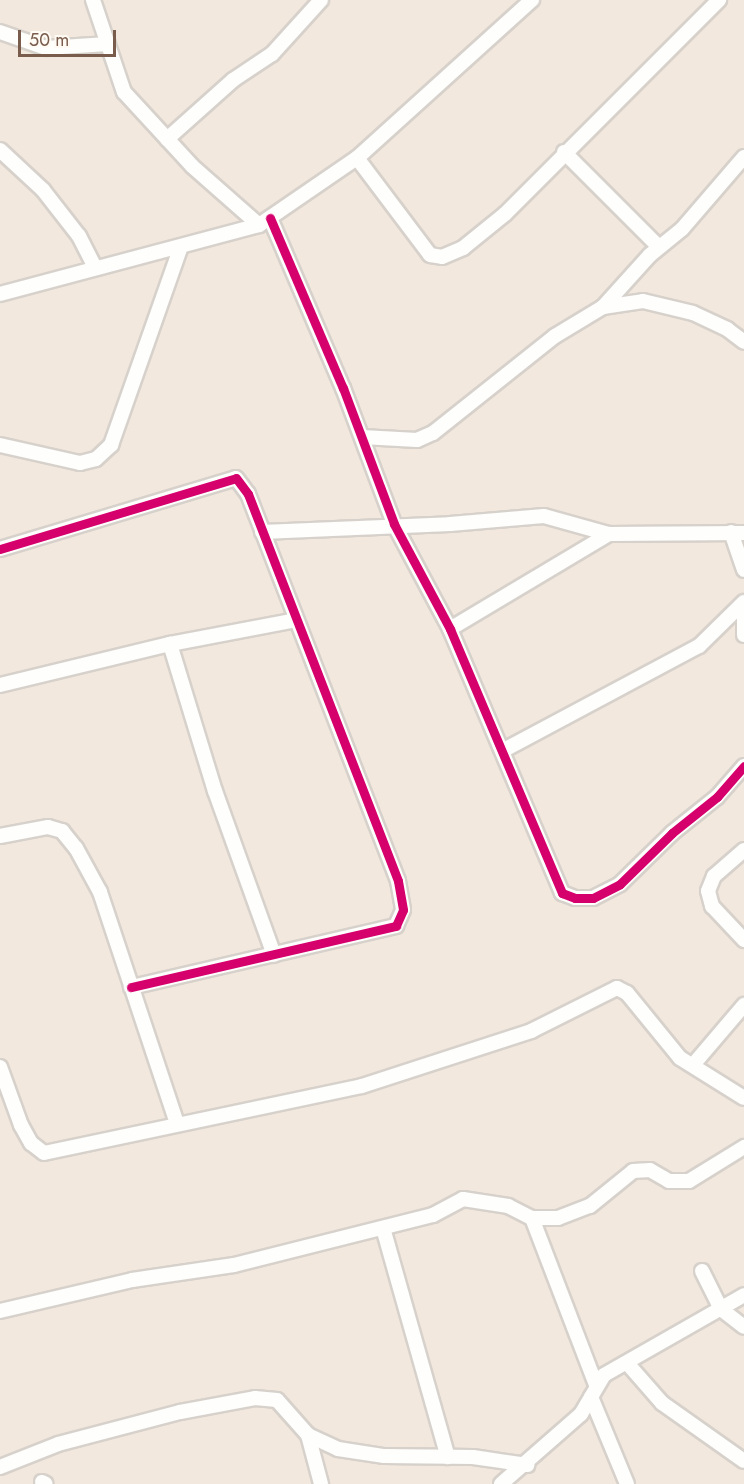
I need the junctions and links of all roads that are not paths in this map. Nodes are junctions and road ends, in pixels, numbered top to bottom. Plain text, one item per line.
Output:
1 (93, 0) edge
2 (321, 0) edge
3 (532, 0) edge
4 (719, 0) edge
5 (0, 32) edge
6 (108, 44) junction
7 (167, 139) junction
8 (0, 150) edge
9 (564, 152) junction
10 (357, 158) junction
11 (744, 158) edge
12 (265, 222) junction
13 (659, 247) junction
14 (180, 249) junction
15 (95, 267) junction
16 (0, 294) edge
17 (603, 307) junction
18 (744, 342) edge
19 (362, 436) junction
20 (0, 445) edge
21 (744, 523) edge
22 (394, 524) junction
23 (262, 532) junction
24 (737, 532) edge
25 (609, 534) junction
26 (0, 549) edge
27 (744, 570) edge
28 (744, 602) edge
29 (744, 611) edge
30 (296, 620) junction
31 (450, 629) junction
32 (744, 635) edge
33 (170, 644) junction
34 (0, 685) edge
35 (504, 750) junction
36 (744, 766) edge
37 (0, 836) edge
38 (744, 850) edge
39 (744, 940) edge
40 (274, 955) junction
41 (131, 987) junction
42 (744, 1005) edge
43 (693, 1065) junction
44 (0, 1067) edge
45 (744, 1098) edge
46 (177, 1123) junction
47 (744, 1148) edge
48 (532, 1218) junction
49 (383, 1228) junction
50 (702, 1272) dead end
51 (744, 1295) edge
52 (721, 1309) junction
53 (0, 1311) edge
54 (744, 1327) edge
55 (627, 1363) junction
56 (594, 1391) junction
57 (308, 1435) junction
58 (448, 1457) junction
59 (744, 1461) edge
60 (527, 1465) junction
61 (0, 1467) edge
62 (321, 1484) edge
63 (503, 1484) edge
64 (627, 1484) edge

1 - 6 street
2 - 7 street
3 - 10 street
4 - 9 street
5 - 6 street
6 - 7 street
7 - 12 street
8 - 15 street
9 - 10 street
9 - 13 street
10 - 12 street
11 - 13 street
12 - 14 street
12 - 19 street
13 - 17 street
14 - 15 street
14 - 20 street
15 - 16 street
17 - 18 street
17 - 19 street
19 - 22 street
21 - 24 street
22 - 23 street
22 - 25 street
22 - 31 street
23 - 26 street
23 - 30 street
24 - 25 street
24 - 27 street
25 - 31 street
28 - 35 street
29 - 32 street
30 - 33 street
30 - 40 street
31 - 35 street
33 - 34 street
33 - 40 street
35 - 36 street
37 - 41 street
38 - 39 street
40 - 41 street
41 - 46 street
42 - 43 street
43 - 45 street
43 - 46 street
44 - 46 street
47 - 48 street
48 - 49 street
48 - 56 street
49 - 53 street
49 - 58 street
50 - 52 street
51 - 52 street
52 - 54 street
52 - 55 street
55 - 56 street
55 - 59 street
56 - 60 street
56 - 64 street
57 - 58 street
57 - 61 street
57 - 62 street
58 - 60 street
60 - 63 street

